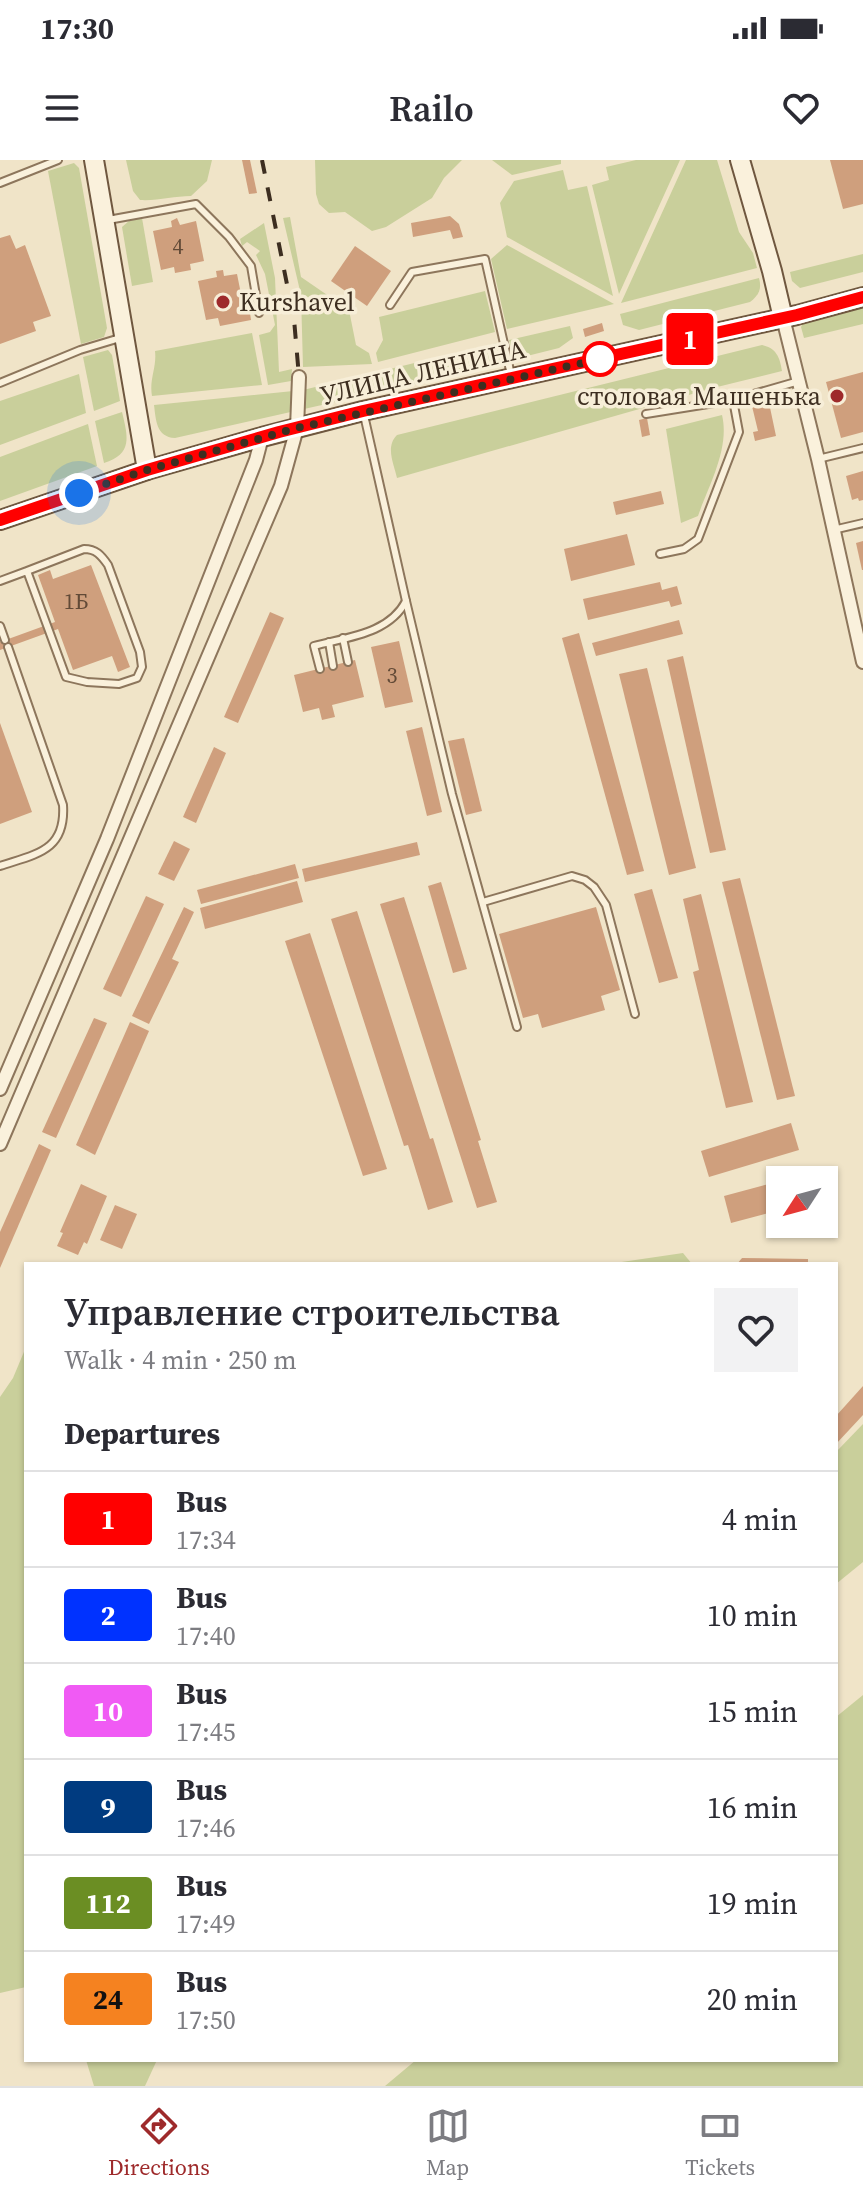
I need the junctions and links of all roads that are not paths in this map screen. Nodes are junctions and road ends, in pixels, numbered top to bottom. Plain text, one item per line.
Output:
1 (58, 160) edge
2 (94, 160) edge
3 (740, 160) edge
4 (0, 183) edge
5 (104, 221) junction
6 (863, 297) edge
7 (390, 305) dead end
8 (259, 313) dead end
9 (783, 318) junction
10 (124, 337) junction
11 (299, 377) dead end
12 (512, 379) junction
13 (799, 381) junction
14 (0, 383) edge
15 (733, 400) junction
16 (363, 411) junction
17 (646, 414) dead end
18 (297, 428) junction
19 (262, 437) junction
20 (863, 448) edge
21 (818, 459) junction
22 (147, 470) junction
23 (0, 520) edge
24 (863, 523) edge
25 (833, 530) junction
26 (660, 554) dead end
27 (27, 571) junction
28 (0, 581) edge
29 (406, 601) junction
30 (0, 626) edge
31 (343, 638) junction
32 (329, 642) junction
33 (348, 662) dead end
34 (863, 662) edge
35 (333, 666) dead end
36 (320, 669) dead end
37 (0, 866) edge
38 (483, 902) junction
39 (635, 1014) dead end
40 (517, 1027) dead end
41 (0, 1089) edge
42 (0, 1144) edge

1 - 4 lane
2 - 5 main road
3 - 9 main road
5 - 8 lane
5 - 10 main road
6 - 9 main road, УЛИЦА ЛЕНИНА
7 - 12 lane
9 - 12 main road, УЛИЦА ЛЕНИНА
9 - 13 street
10 - 14 lane
10 - 22 main road
11 - 18 street
12 - 16 main road, УЛИЦА ЛЕНИНА
13 - 15 lane
13 - 21 street
15 - 17 lane
15 - 26 lane
16 - 18 main road, УЛИЦА ЛЕНИНА
16 - 29 lane
18 - 19 main road, УЛИЦА ЛЕНИНА
18 - 42 street
19 - 22 main road, УЛИЦА ЛЕНИНА
19 - 41 street
20 - 21 lane
21 - 25 street
22 - 23 main road, УЛИЦА ЛЕНИНА
24 - 25 lane
25 - 34 street
27 - 27 lane
27 - 28 lane
29 - 31 lane
29 - 38 lane
30 - 37 lane
31 - 32 lane
31 - 33 lane
32 - 35 lane
32 - 36 lane
38 - 39 lane
38 - 40 lane

